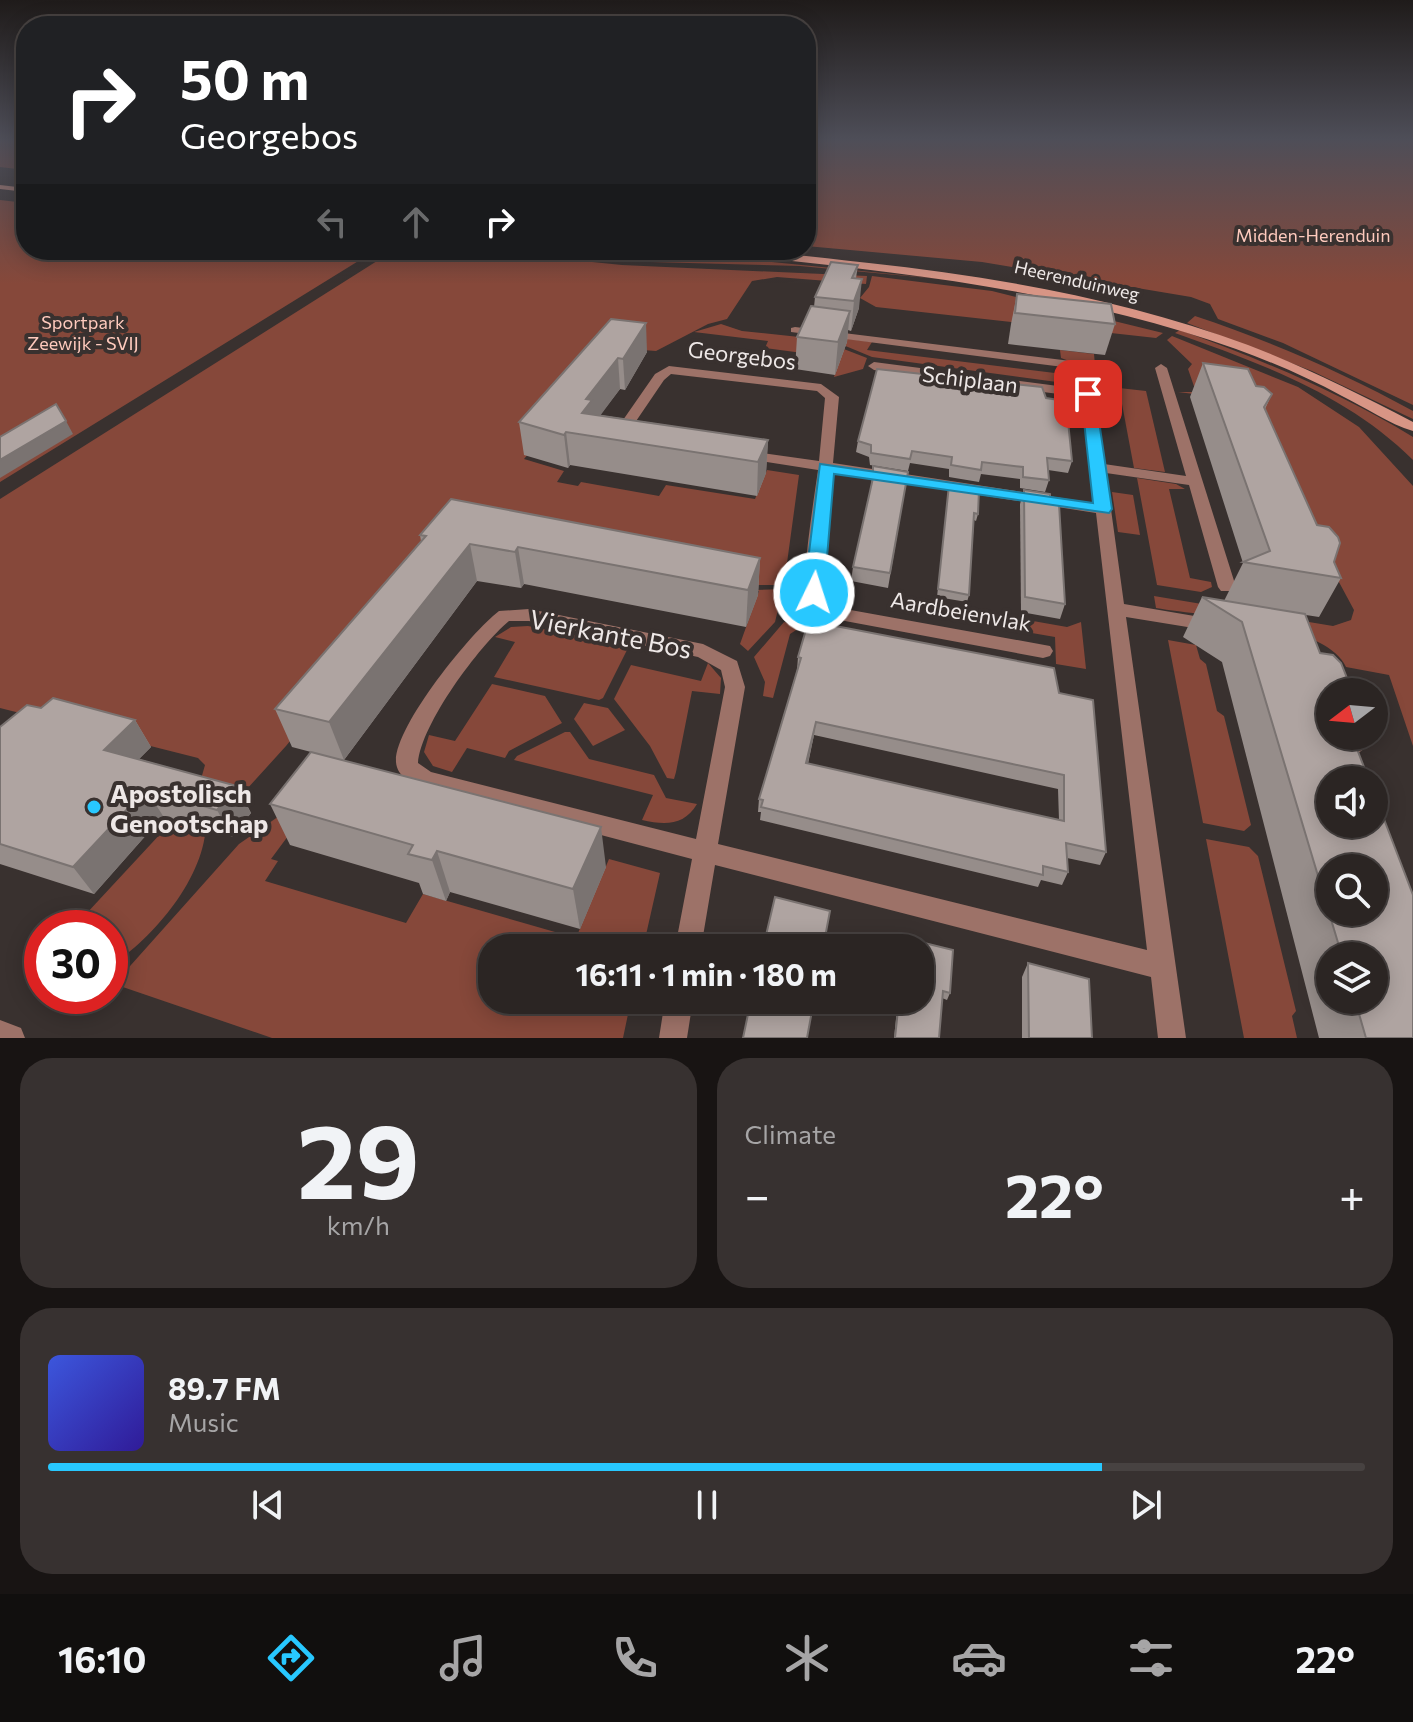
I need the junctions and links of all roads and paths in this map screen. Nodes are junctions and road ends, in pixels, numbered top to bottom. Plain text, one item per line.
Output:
1 (811, 260) edge
2 (795, 330) dead end
3 (874, 366) dead end
4 (1161, 368) dead end
5 (1088, 394) junction
6 (1413, 427) edge
7 (637, 436) edge
8 (732, 452) edge
9 (1097, 467) junction
10 (826, 468) junction
11 (1196, 482) junction
12 (1103, 509) junction
13 (1227, 587) dead end
14 (1116, 609) junction
15 (1239, 629) edge
16 (1043, 651) dead end
17 (1346, 750) edge
18 (1342, 766) edge
19 (705, 852) junction
20 (690, 934) edge
21 (1163, 967) junction
22 (677, 1014) edge
23 (0, 1034) edge
24 (11, 1038) edge
25 (673, 1038) edge
26 (1172, 1038) edge

1 - 6 main road, Heerenduinweg
2 - 5 street
3 - 5 street, Schiplaan
4 - 11 street
5 - 9 street
7 - 10 street, Georgebos
8 - 10 street
9 - 11 street
9 - 12 street
10 - 12 street
10 - 16 street, Aardbeienvlak
11 - 13 street
12 - 14 street
14 - 15 street
14 - 21 street
17 - 18 street
19 - 19 street, Vierkante Bos
19 - 20 street
19 - 21 street, Vierkante Bos
21 - 26 street
22 - 25 street
23 - 24 street

